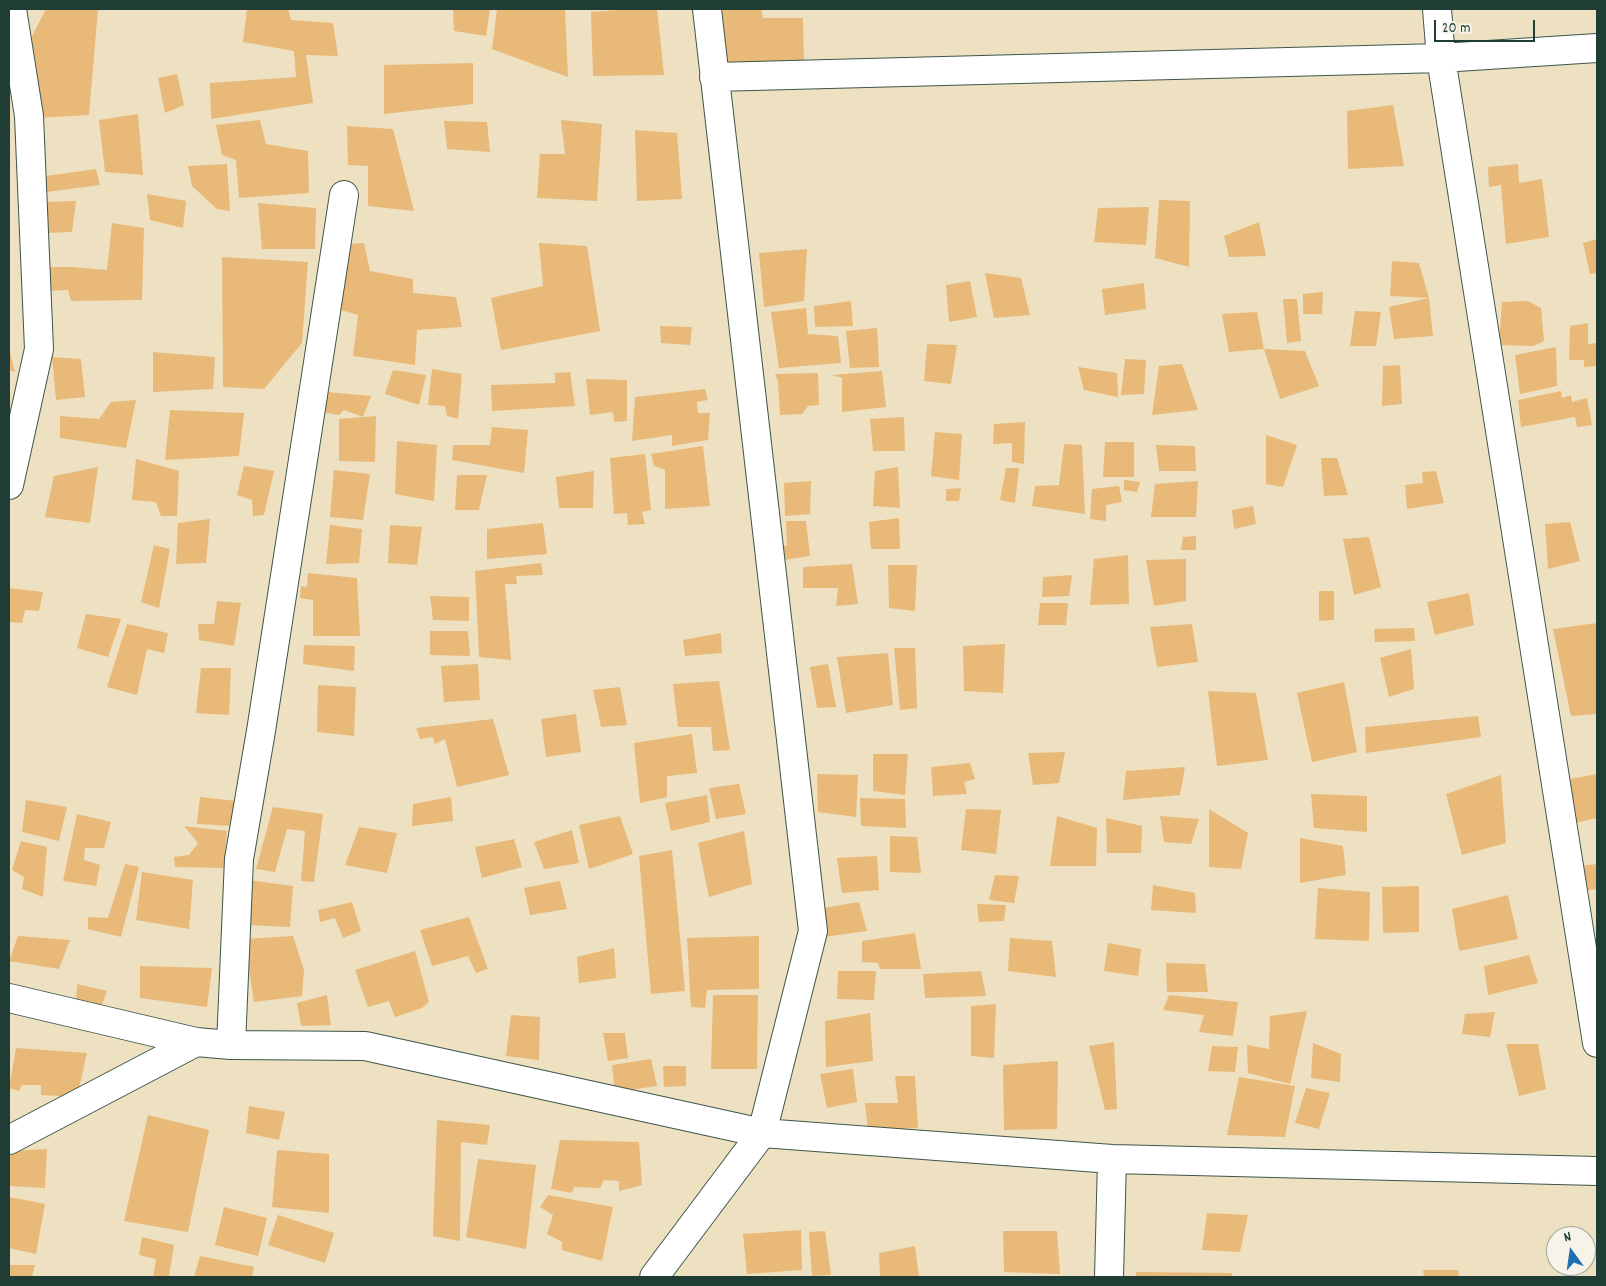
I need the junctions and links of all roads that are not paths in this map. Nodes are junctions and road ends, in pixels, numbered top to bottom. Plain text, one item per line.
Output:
1 (12, 9) edge
2 (707, 9) edge
3 (1437, 9) edge
4 (1597, 48) edge
5 (1441, 58) junction
6 (714, 77) junction
7 (344, 195) dead end
8 (9, 486) edge
9 (9, 998) edge
10 (196, 1042) junction
11 (1597, 1043) edge
12 (232, 1045) junction
13 (762, 1132) junction
14 (9, 1140) edge
15 (1112, 1159) junction
16 (1597, 1171) edge
17 (654, 1277) edge
18 (1109, 1277) edge

1 - 8 street
2 - 6 street
3 - 5 street
4 - 5 street
5 - 6 street
5 - 11 street
6 - 13 street
7 - 12 street
9 - 10 street
10 - 12 street
10 - 14 street
12 - 13 street
13 - 15 street
13 - 17 street
15 - 16 street
15 - 18 street

